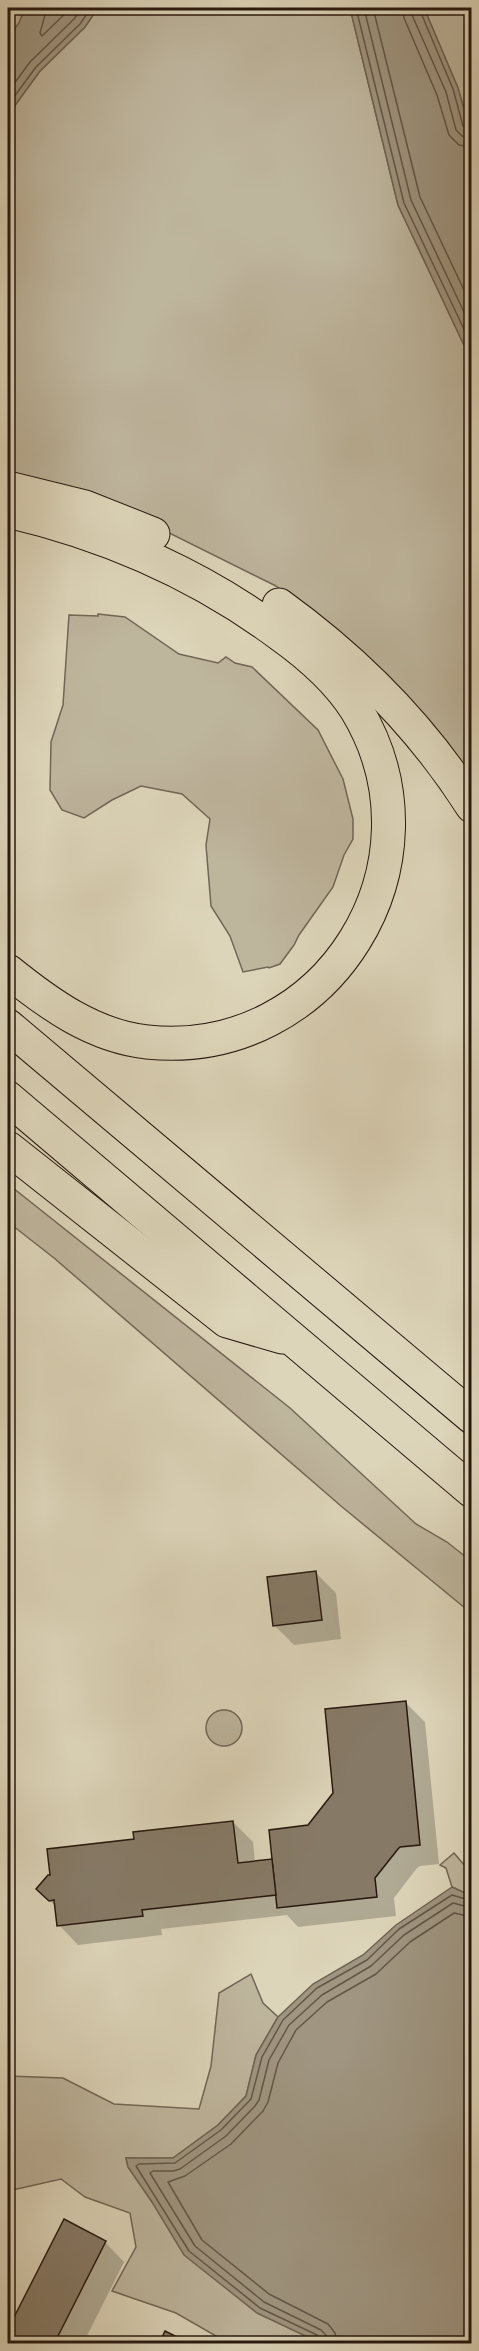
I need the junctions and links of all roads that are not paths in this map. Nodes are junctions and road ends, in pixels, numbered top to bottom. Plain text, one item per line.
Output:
1 (8, 488) edge
2 (8, 512) edge
3 (471, 806) edge
4 (8, 971) edge
5 (8, 1026) edge
6 (8, 1098) edge
7 (8, 1148) edge
8 (296, 1342) junction
9 (471, 1418) edge
10 (471, 1491) edge

1 - 3 highway
2 - 4 highway
5 - 9 highway
6 - 8 highway
7 - 8 highway
8 - 10 highway

